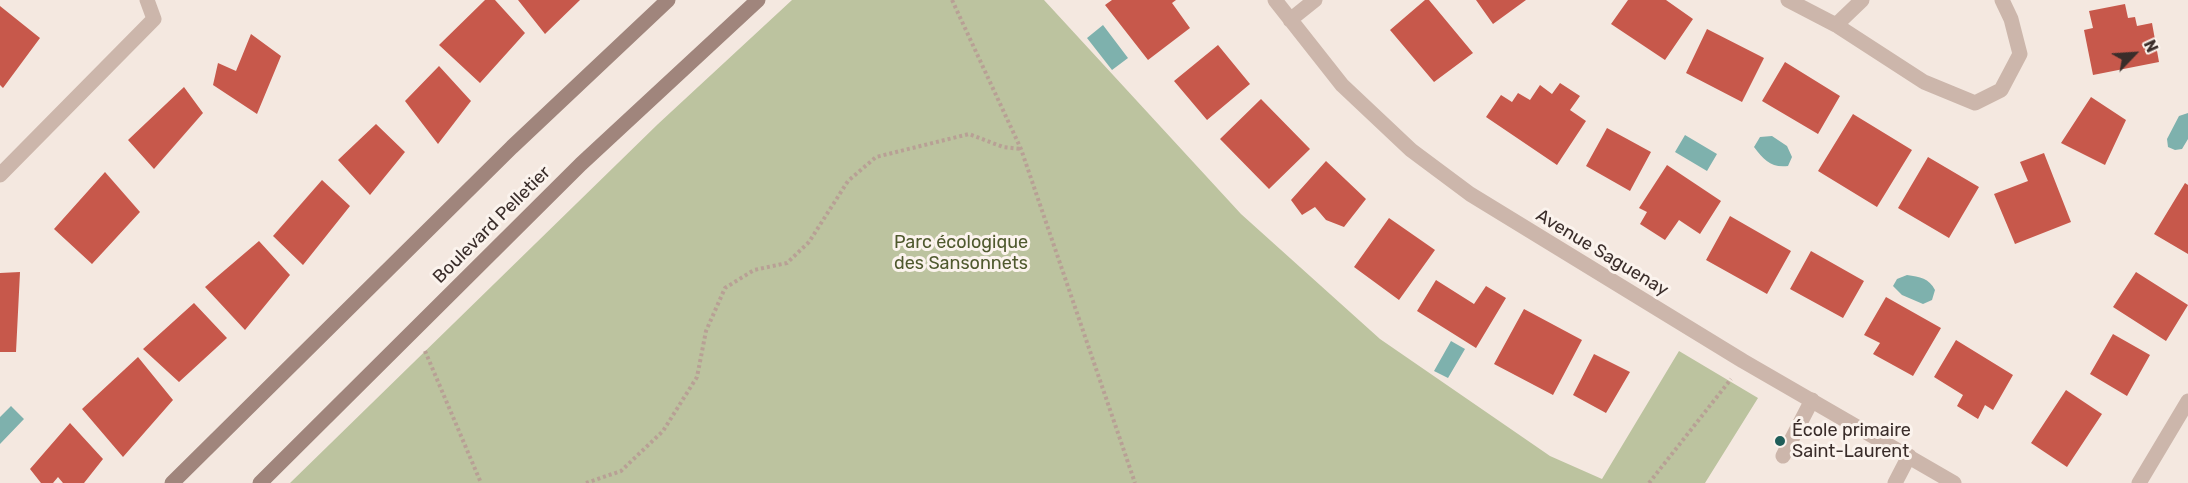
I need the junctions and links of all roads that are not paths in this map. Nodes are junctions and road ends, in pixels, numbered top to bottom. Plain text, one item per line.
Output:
1 (147, 0) edge
2 (668, 0) edge
3 (758, 0) edge
4 (1275, 0) edge
5 (1314, 0) edge
6 (1788, 0) edge
7 (1862, 0) edge
8 (2002, 0) edge
9 (1290, 20) junction
10 (1836, 25) junction
11 (0, 175) edge
12 (1812, 400) junction
13 (2188, 400) edge
14 (1783, 456) dead end
15 (1909, 456) junction
16 (172, 483) edge
17 (260, 483) edge
18 (1895, 483) edge
19 (1954, 483) edge
20 (2139, 483) edge

1 - 11 street
2 - 16 street
3 - 17 street, Boulevard Pelletier
4 - 9 street, Avenue Saguenay
5 - 9 street
6 - 10 street
7 - 10 street
8 - 10 street
9 - 12 street, Avenue Saguenay
12 - 14 street
12 - 15 street, Avenue Saguenay
13 - 20 street
15 - 18 street
15 - 19 street, Avenue Saguenay

